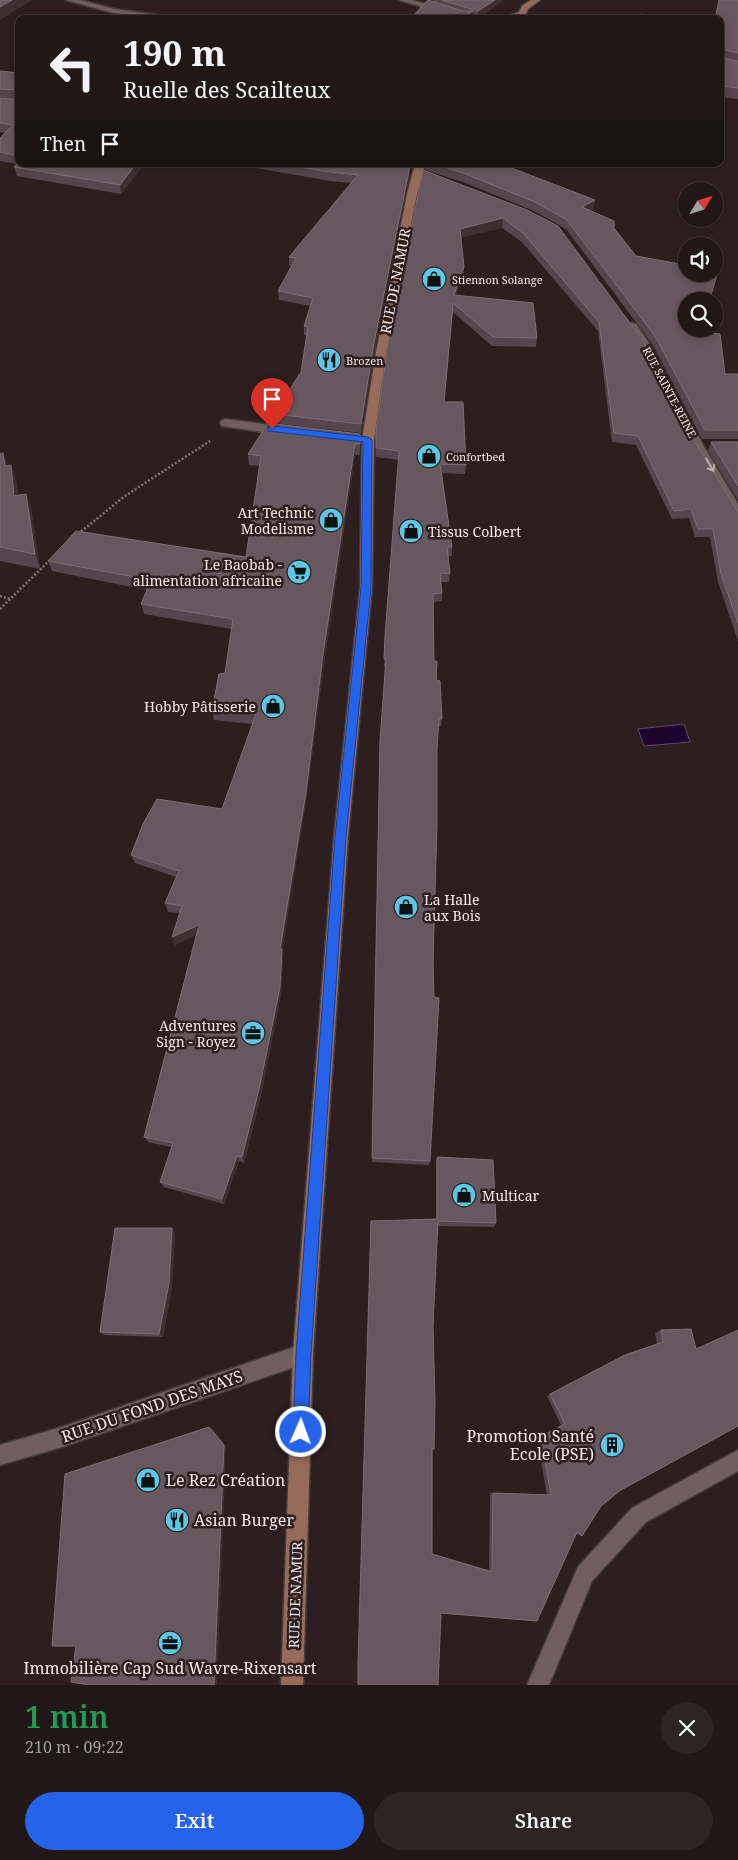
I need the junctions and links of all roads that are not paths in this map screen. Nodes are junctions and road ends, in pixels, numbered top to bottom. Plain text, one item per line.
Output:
1 (70, 0) edge
2 (403, 0) edge
3 (536, 0) edge
4 (143, 15) edge
5 (458, 15) edge
6 (525, 15) edge
7 (418, 170) edge
8 (624, 316) edge
9 (231, 424) road end
10 (294, 432) edge
11 (697, 444) junction
12 (714, 445) edge
13 (738, 514) edge
14 (303, 1354) junction
15 (0, 1455) edge
16 (738, 1460) edge
17 (292, 1685) edge
18 (538, 1685) edge

1 - 4 street
2 - 5 street
3 - 6 street
7 - 14 street, RUE DE NAMUR
8 - 11 street, RUE SAINTE-REINE
9 - 10 street
11 - 12 street
11 -> 13 street, RUE SAINTE-REINE
14 - 15 street, RUE DU FOND DES MAYS
14 - 17 street, RUE DE NAMUR
16 - 18 street

